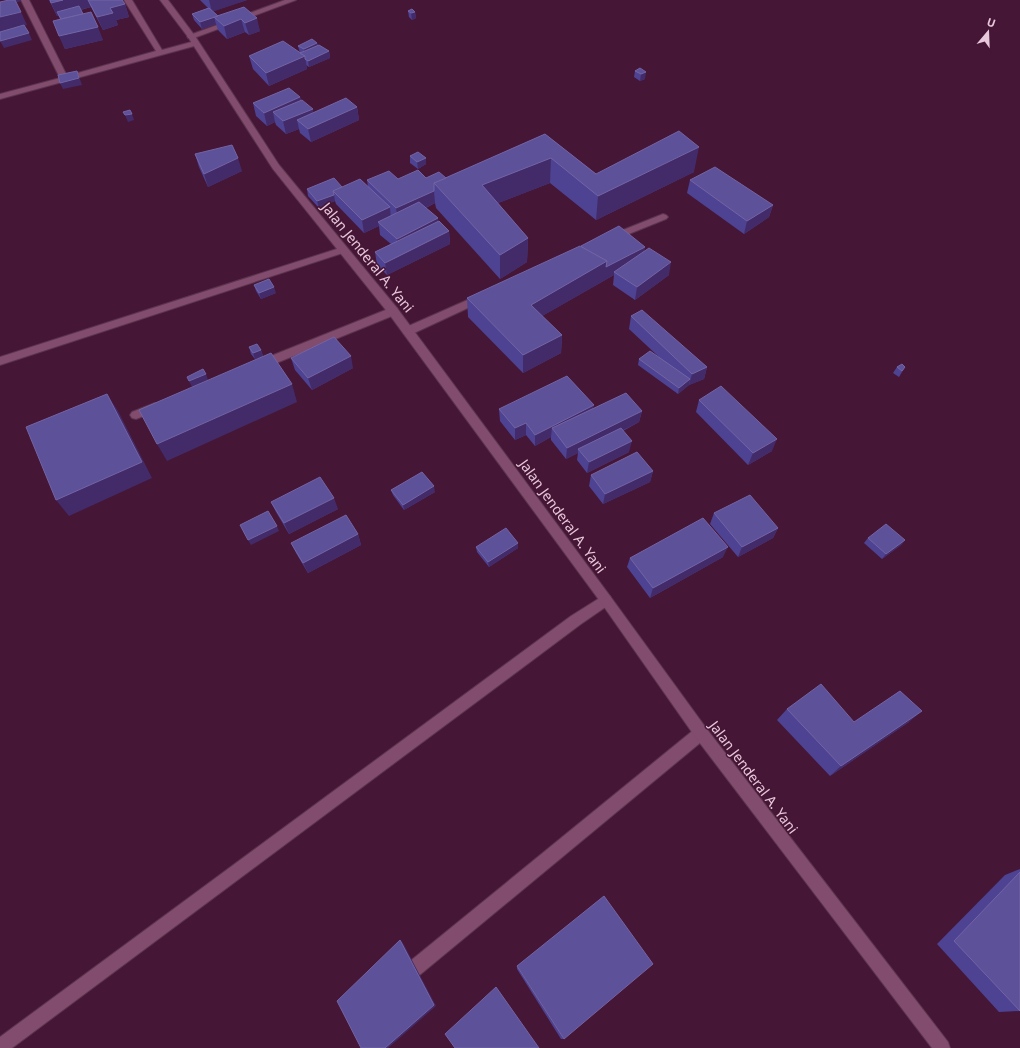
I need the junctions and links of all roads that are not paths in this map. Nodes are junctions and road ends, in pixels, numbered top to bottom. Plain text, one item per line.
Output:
1 (25, 0) edge
2 (128, 0) edge
3 (164, 0) edge
4 (292, 0) edge
5 (193, 40) junction
6 (160, 52) junction
7 (64, 79) junction
8 (0, 97) edge
9 (663, 217) dead end
10 (604, 241) edge
11 (343, 250) junction
12 (488, 294) edge
13 (393, 311) junction
14 (408, 331) junction
15 (0, 361) edge
16 (253, 368) edge
17 (165, 404) edge
18 (136, 415) dead end
19 (606, 600) junction
20 (701, 733) junction
21 (397, 982) edge
22 (0, 1047) edge
23 (942, 1048) edge

1 - 7 main road
2 - 6 main road
3 - 5 main road, Jalan Jenderal A. Yani
4 - 5 main road
5 - 6 main road
5 - 11 main road, Jalan Jenderal A. Yani
6 - 7 main road
7 - 8 main road
9 - 10 main road
11 - 13 main road, Jalan Jenderal A. Yani
11 - 15 main road
12 - 14 main road
13 - 14 main road, Jalan Jenderal A. Yani
13 - 16 main road
14 - 19 main road, Jalan Jenderal A. Yani
17 - 18 main road
19 - 20 main road, Jalan Jenderal A. Yani
19 - 22 main road
20 - 21 main road
20 - 23 main road, Jalan Jenderal A. Yani

